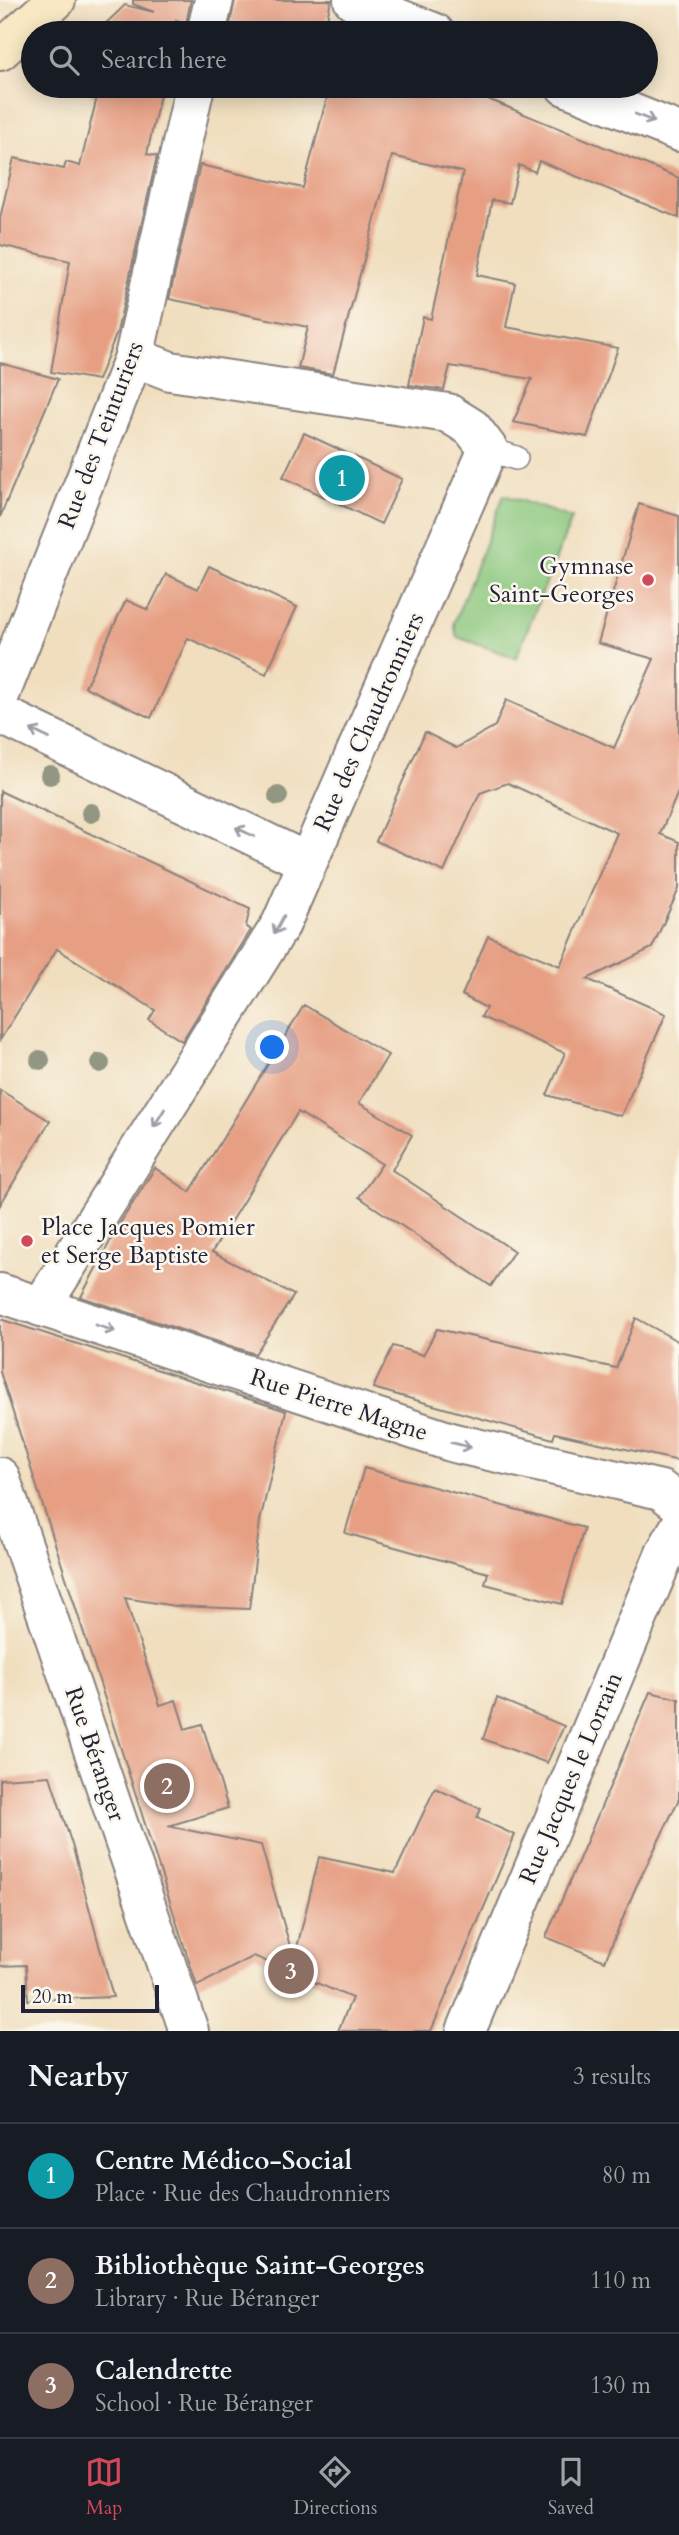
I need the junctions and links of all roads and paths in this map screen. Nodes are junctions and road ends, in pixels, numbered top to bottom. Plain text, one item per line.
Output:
1 (56, 0) edge
2 (214, 0) edge
3 (353, 0) edge
4 (33, 21) edge
5 (209, 21) edge
6 (405, 21) edge
7 (21, 32) edge
8 (0, 51) edge
9 (192, 98) edge
10 (595, 98) edge
11 (679, 132) edge
12 (134, 357) junction
13 (0, 695) edge
14 (0, 714) edge
15 (307, 862) junction
16 (0, 1293) edge
17 (41, 1307) junction
18 (0, 1477) edge
19 (679, 1504) edge
20 (679, 1528) edge
21 (189, 2031) edge
22 (466, 2031) edge

1 - 4 main road
2 - 5 street
3 - 6 street
7 - 8 main road
9 - 12 street, Rue des Teinturiers
10 -> 11 street
12 - 13 street, Rue des Teinturiers
12 - 15 street, Rue des Chaudronniers
15 -> 14 street
15 -> 17 street, Rue des Chaudronniers
16 - 17 street, Rue Pierre Magne
17 -> 19 street, Rue Pierre Magne
18 - 21 street, Rue Béranger
20 - 22 street, Rue Jacques le Lorrain

